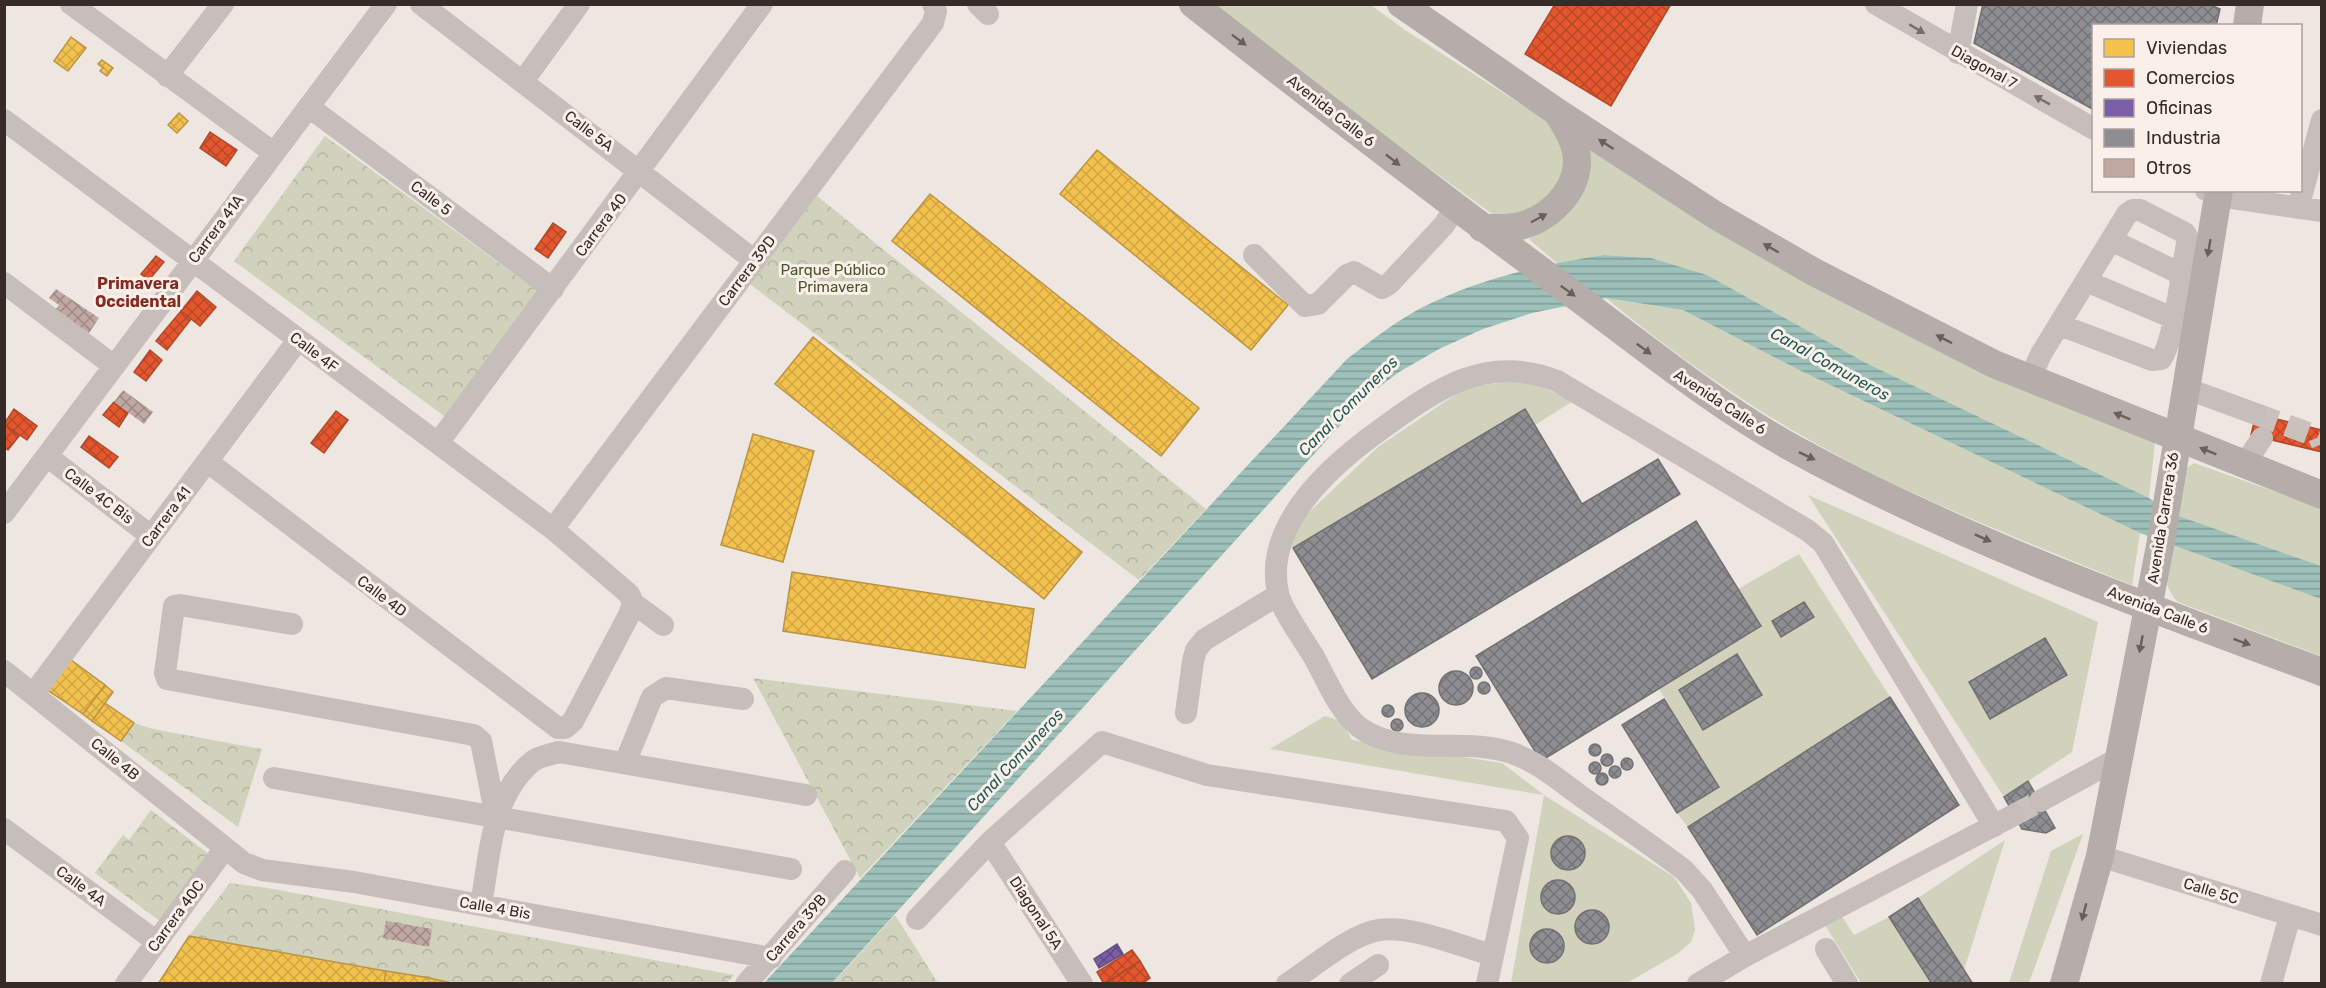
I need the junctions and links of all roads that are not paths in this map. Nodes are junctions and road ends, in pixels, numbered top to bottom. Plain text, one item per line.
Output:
1 (71, 4) edge
2 (223, 4) edge
3 (386, 4) edge
4 (421, 4) edge
5 (579, 4) edge
6 (762, 4) edge
7 (1193, 4) edge
8 (1401, 4) edge
9 (1876, 4) edge
10 (1967, 4) edge
11 (2250, 4) edge
12 (935, 8) edge
13 (2247, 24) edge
14 (1958, 53) junction
15 (167, 76) junction
16 (523, 81) junction
17 (309, 107) junction
18 (1557, 112) junction
19 (4, 120) edge
20 (2322, 120) edge
21 (2092, 128) edge
22 (273, 153) junction
23 (641, 171) junction
24 (2214, 192) edge
25 (1455, 208) junction
26 (2298, 208) junction
27 (2322, 211) edge
28 (1493, 236) junction
29 (2111, 240) junction
30 (1254, 255) dead end
31 (192, 260) junction
32 (755, 261) junction
33 (2181, 273) junction
34 (2086, 281) junction
35 (553, 289) junction
36 (7, 290) edge
37 (2173, 318) junction
38 (2060, 325) junction
39 (298, 340) junction
40 (114, 366) junction
41 (2030, 379) junction
42 (2185, 388) junction
43 (2256, 414) tunnel mouth
44 (2176, 438) junction
45 (2262, 438) dead end
46 (438, 443) junction
47 (47, 456) junction
48 (208, 462) junction
49 (2244, 465) junction
50 (2322, 495) edge
51 (4, 513) edge
52 (553, 529) junction
53 (152, 536) junction
54 (628, 595) junction
55 (1278, 595) junction
56 (2148, 608) junction
57 (292, 624) dead end
58 (663, 625) dead end
59 (4, 671) edge
60 (2322, 672) edge
61 (34, 693) junction
62 (743, 699) dead end
63 (1185, 713) dead end
64 (2119, 758) junction
65 (625, 763) junction
66 (274, 778) dead end
67 (806, 795) dead end
68 (2040, 801) tunnel mouth
69 (2014, 815) tunnel mouth
70 (496, 817) junction
71 (1994, 826) junction
72 (4, 829) edge
73 (990, 842) junction
74 (225, 848) junction
75 (2100, 856) junction
76 (791, 869) dead end
77 (845, 871) dead end
78 (481, 905) junction
79 (2290, 915) junction
80 (917, 919) dead end
81 (2322, 925) edge
82 (157, 942) junction
83 (1826, 949) dead end
84 (1492, 955) junction
85 (1745, 956) junction
86 (771, 958) junction
87 (1378, 965) dead end
88 (126, 984) edge
89 (746, 984) edge
90 (1082, 984) edge
91 (1287, 984) edge
92 (1350, 984) edge
93 (1487, 984) edge
94 (1698, 984) edge
95 (1847, 984) edge
96 (2064, 984) edge
97 (2271, 984) edge

1 - 15 street
2 - 15 street
3 - 17 street, Carrera 41A
4 - 16 street, Calle 5A
5 - 16 street
6 - 23 street, Carrera 40
7 -> 25 main road, Avenida Calle 6
8 - 18 main road
9 -> 14 street, Diagonal 7
10 - 14 street
11 - 13 main road
12 - 32 street, Carrera 39D
21 -> 14 street, Diagonal 7
15 - 22 street
16 - 23 street, Calle 5A
17 - 22 street, Carrera 41A
17 - 35 street, Calle 5
28 -> 18 main road
41 -> 18 main road
19 - 31 street, Calle 4F
20 - 26 street
22 - 31 street, Carrera 41A
23 - 32 street, Calle 5A
23 - 35 street, Carrera 40
24 - 26 street
24 -> 42 main road, Avenida Carrera 36
25 - 28 main road, Avenida Calle 6
25 - 30 street
26 - 27 street
28 -> 56 main road, Avenida Calle 6
29 - 33 street
29 - 33 street
29 - 34 street
31 - 39 street, Calle 4F
31 - 40 street, Carrera 41A
32 - 52 street, Carrera 39D
33 - 37 street
34 - 37 street
34 - 38 street
35 - 46 street, Carrera 40
36 - 40 street
37 - 38 street
38 - 41 street
39 - 46 street, Calle 4F
39 - 48 street, Carrera 41
40 - 47 street, Carrera 41A
44 -> 41 main road
42 - 43 street
42 - 44 main road, Avenida Carrera 36
49 -> 44 main road
44 - 56 main road, Avenida Carrera 36
45 - 49 street
46 - 52 street, Calle 4F
47 - 51 street, Carrera 41A
47 - 53 street, Calle 4C Bis
48 - 53 street, Carrera 41
48 - 54 street, Calle 4D
49 - 50 main road
52 - 54 street, Calle 4F
53 - 61 street, Carrera 41
54 - 58 street, Calle 4F
55 - 63 street
55 - 71 street
55 - 85 street
56 -> 60 main road, Avenida Calle 6
56 -> 64 main road, Avenida Carrera 36
57 - 70 street
59 - 61 street, Calle 4B
61 - 74 street, Calle 4B
62 - 65 street
64 - 68 street
64 - 75 main road, Avenida Carrera 36
65 - 67 street
65 - 70 street
66 - 70 street
69 - 71 street
70 - 76 street
70 - 78 street
71 - 85 street
72 - 82 street, Calle 4A
73 - 80 street
73 - 84 street
73 - 90 street, Diagonal 5A
74 - 78 street, Calle 4 Bis
74 - 82 street, Carrera 40C
75 - 79 street, Calle 5C
75 -> 96 main road, Avenida Carrera 36
77 - 86 street, Carrera 39B
78 - 86 street, Calle 4 Bis
79 - 81 street, Calle 5C
79 - 97 street
82 - 88 street, Carrera 40C
83 - 95 street
84 - 91 street
84 - 93 street
85 - 94 street
86 - 89 street, Carrera 39B
87 - 92 street

